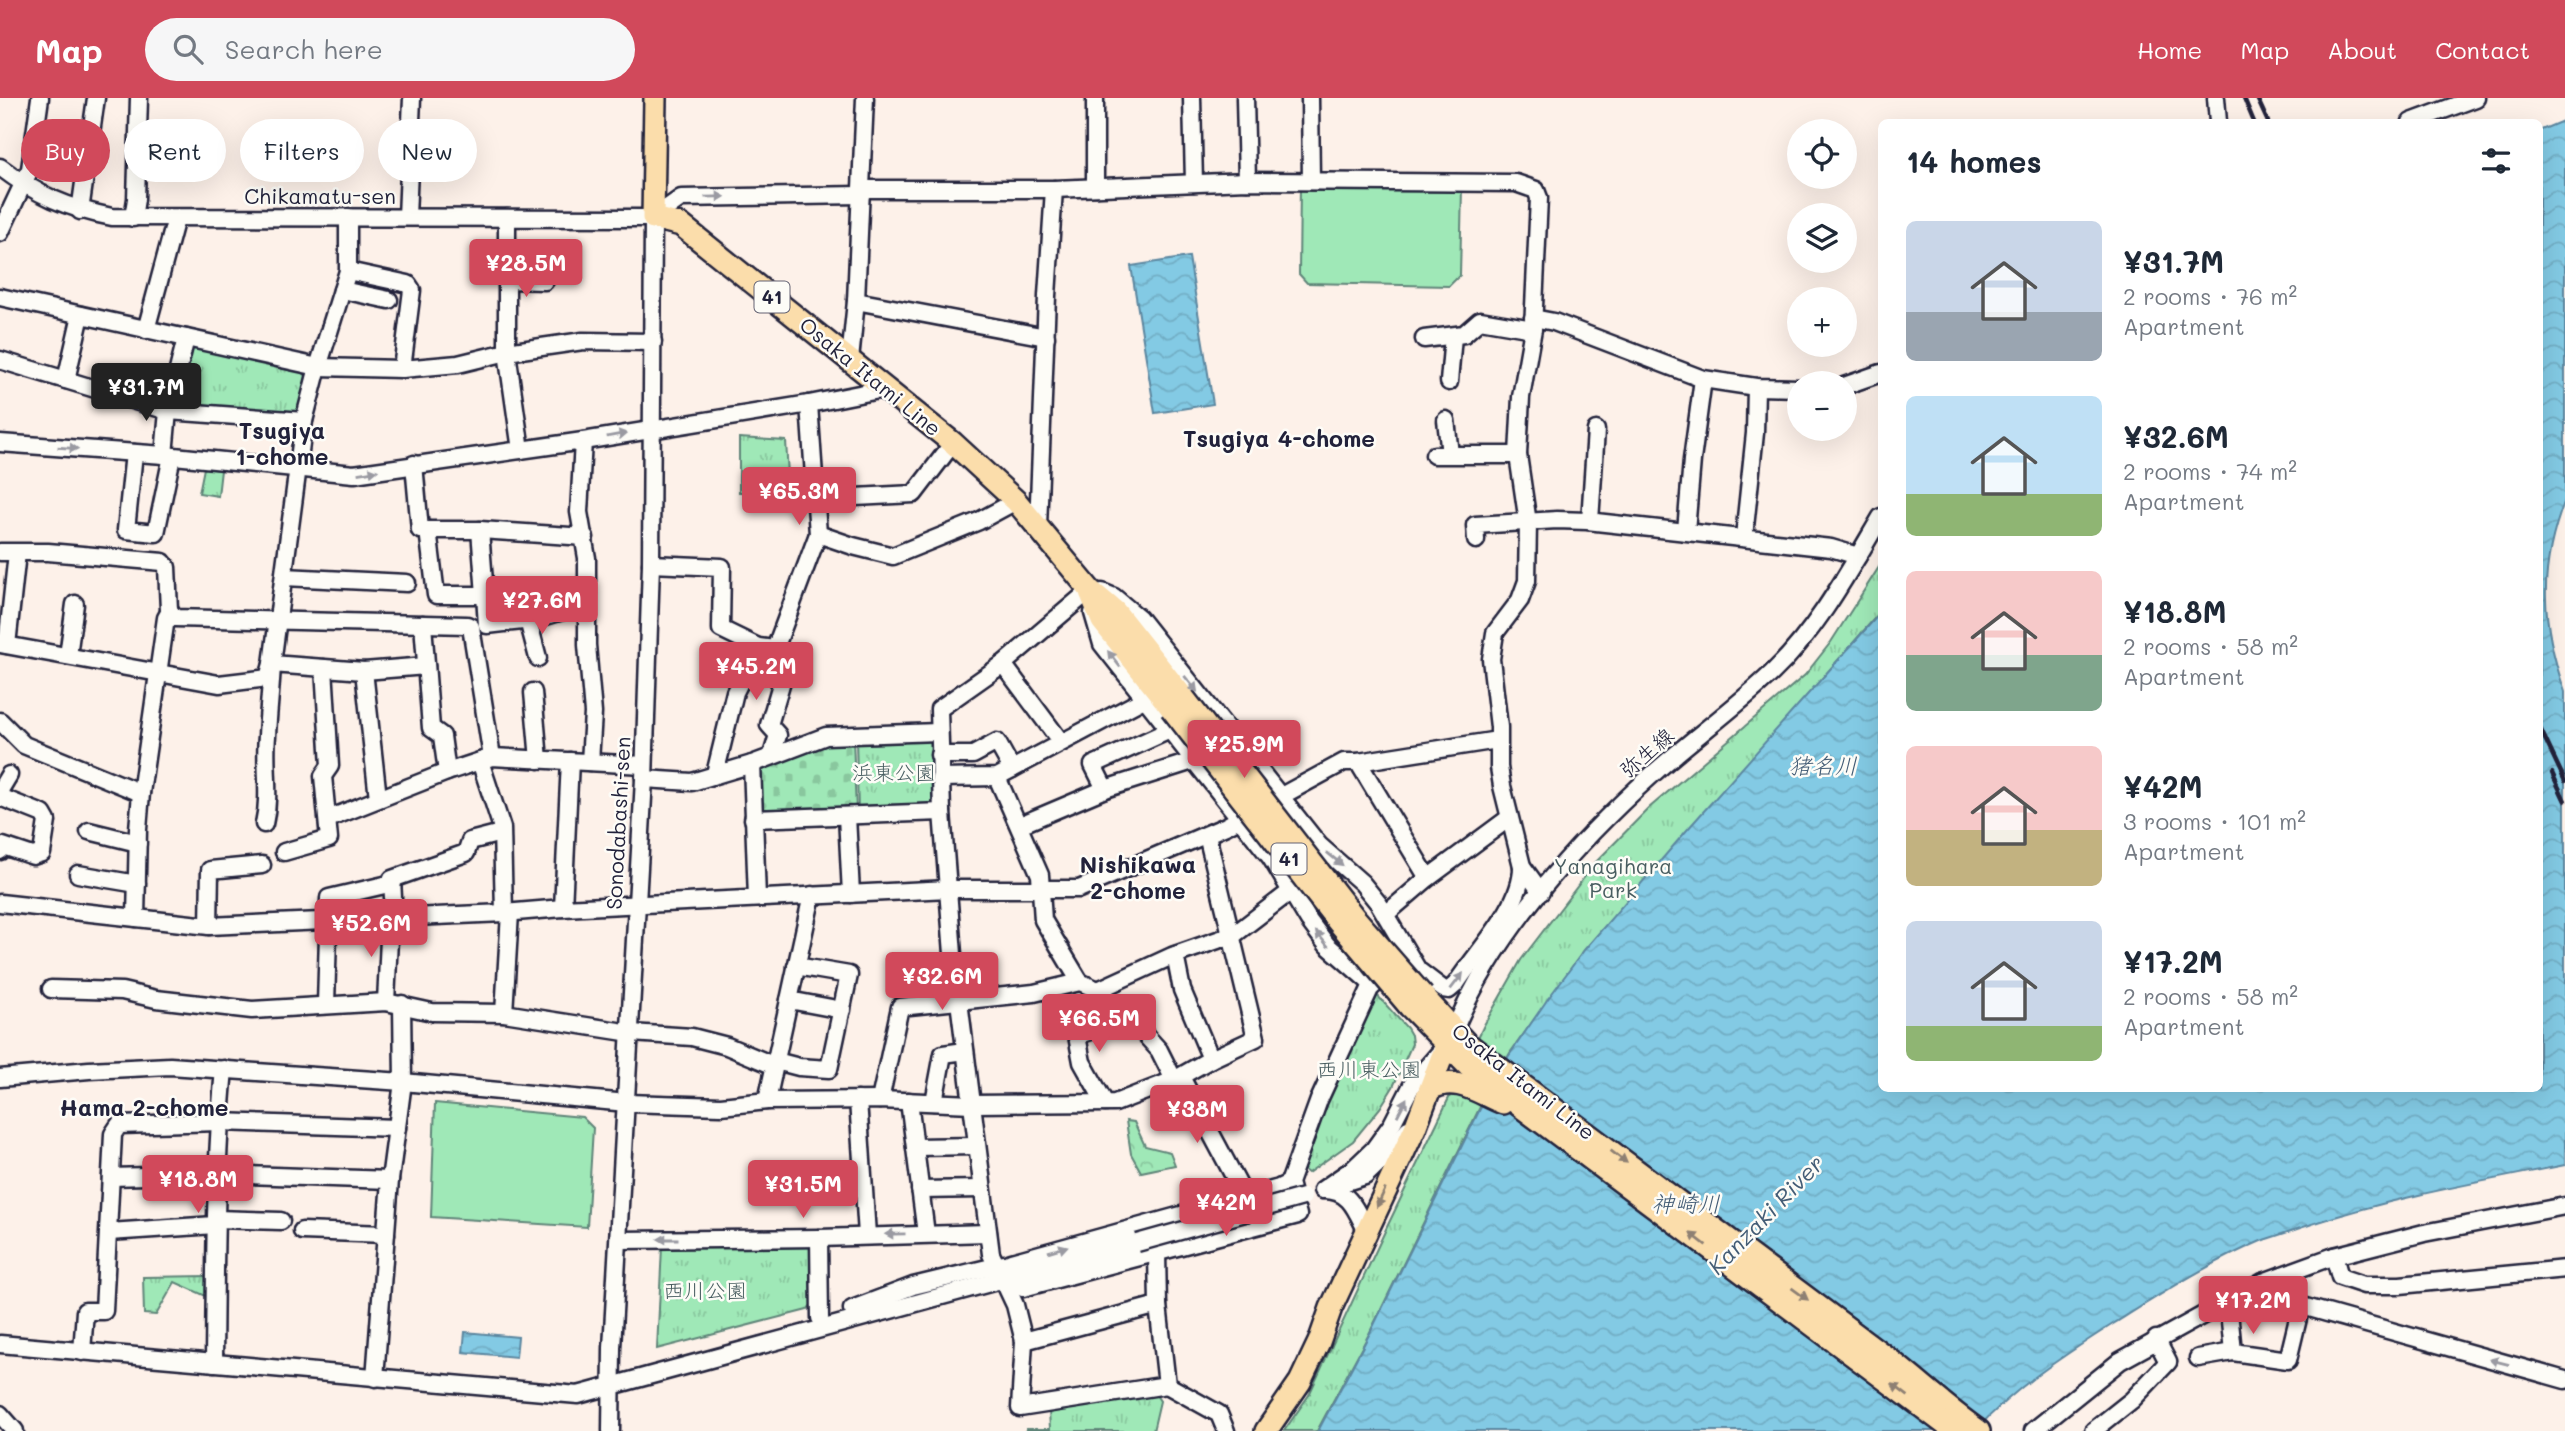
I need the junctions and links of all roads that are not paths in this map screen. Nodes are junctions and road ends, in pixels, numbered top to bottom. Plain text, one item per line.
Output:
1 (40, 98) edge
2 (96, 98) edge
3 (139, 98) edge
4 (412, 98) edge
5 (655, 98) edge
6 (865, 98) edge
7 (1096, 98) edge
8 (1192, 98) edge
9 (1245, 98) edge
10 (1310, 98) edge
11 (2216, 98) edge
12 (2476, 98) edge
13 (2218, 119) edge
14 (2419, 119) edge
15 (0, 167) edge
16 (1247, 181) junction
17 (1311, 181) junction
18 (1194, 183) junction
19 (24, 184) junction
20 (1095, 187) junction
21 (1054, 189) junction
22 (862, 192) junction
23 (80, 211) junction
24 (348, 217) junction
25 (407, 217) junction
26 (133, 218) junction
27 (176, 218) junction
28 (507, 218) junction
29 (653, 218) junction
30 (0, 233) edge
31 (348, 271) junction
32 (507, 280) junction
33 (545, 284) dead end
34 (342, 290) junction
35 (0, 297) edge
36 (389, 300) dead end
37 (856, 301) junction
38 (81, 315) junction
39 (1533, 323) junction
40 (146, 330) junction
41 (1453, 336) junction
42 (1046, 337) junction
43 (186, 338) junction
44 (1424, 339) dead end
45 (653, 342) junction
46 (507, 352) junction
47 (0, 360) edge
48 (850, 360) junction
49 (318, 367) junction
50 (402, 369) junction
51 (1878, 374) edge
52 (1703, 379) junction
53 (66, 380) junction
54 (1857, 381) edge
55 (1449, 382) dead end
56 (1756, 387) junction
57 (884, 388) junction
58 (1787, 388) edge
59 (809, 404) junction
60 (168, 411) junction
61 (1446, 420) dead end
62 (304, 421) junction
63 (653, 429) junction
64 (1596, 430) dead end
65 (583, 441) junction
66 (0, 443) edge
67 (953, 443) junction
68 (521, 450) junction
69 (134, 453) junction
70 (168, 455) junction
71 (1518, 455) junction
72 (414, 464) junction
73 (298, 470) junction
74 (816, 499) junction
75 (1016, 501) junction
76 (1590, 521) junction
77 (1878, 522) edge
78 (1528, 523) junction
79 (1038, 527) junction
80 (1475, 527) dead end
81 (428, 530) junction
82 (480, 530) junction
83 (1686, 531) junction
84 (818, 534) junction
85 (585, 537) junction
86 (1744, 537) junction
87 (0, 552) edge
88 (17, 553) junction
89 (1858, 556) junction
90 (651, 564) junction
91 (284, 576) junction
92 (407, 583) dead end
93 (1090, 590) junction
94 (485, 595) junction
95 (75, 604) dead end
96 (587, 604) junction
97 (170, 611) junction
98 (528, 620) junction
99 (277, 621) junction
100 (423, 624) junction
101 (4, 644) edge
102 (758, 647) junction
103 (775, 649) junction
104 (68, 656) junction
105 (538, 658) dead end
106 (272, 664) junction
107 (1003, 664) junction
108 (426, 666) junction
109 (324, 668) junction
110 (364, 671) junction
111 (158, 673) junction
112 (533, 692) dead end
113 (1144, 699) junction
114 (0, 721) edge
115 (1170, 730) junction
116 (938, 732) junction
117 (1498, 740) junction
118 (1061, 743) junction
119 (772, 755) junction
120 (939, 755) junction
121 (486, 759) junction
122 (539, 760) junction
123 (570, 761) junction
124 (1193, 761) junction
125 (590, 762) junction
126 (1358, 762) junction
127 (752, 764) junction
128 (1012, 769) junction
129 (447, 772) junction
130 (644, 772) junction
131 (9, 775) dead end
132 (715, 775) junction
133 (997, 776) junction
134 (940, 778) junction
135 (1105, 789) junction
136 (0, 790) edge
137 (141, 793) junction
138 (0, 796) edge
139 (1282, 797) junction
140 (378, 798) junction
141 (942, 812) junction
142 (847, 816) junction
143 (1509, 818) junction
144 (327, 819) junction
145 (753, 819) junction
146 (1240, 819) junction
147 (264, 824) dead end
148 (1020, 825) junction
149 (89, 831) dead end
150 (501, 833) junction
151 (1207, 835) junction
152 (138, 844) junction
153 (0, 851) edge
154 (284, 852) dead end
155 (262, 865) dead end
156 (1522, 866) junction
157 (78, 874) dead end
158 (1428, 878) junction
159 (393, 883) junction
160 (137, 884) junction
161 (949, 889) junction
162 (1040, 890) junction
163 (1291, 891) junction
164 (1541, 892) junction
165 (851, 894) junction
166 (812, 895) junction
167 (757, 898) junction
168 (0, 903) edge
169 (635, 906) junction
170 (564, 908) junction
171 (507, 913) junction
172 (1386, 914) junction
173 (136, 918) junction
174 (392, 918) junction
175 (328, 921) junction
176 (209, 926) junction
177 (1230, 936) junction
178 (1175, 955) junction
179 (1408, 955) junction
180 (796, 966) junction
181 (1080, 982) junction
182 (1373, 985) junction
183 (51, 989) dead end
184 (1098, 990) junction
185 (789, 1000) junction
186 (959, 1000) junction
187 (394, 1003) junction
188 (326, 1005) junction
189 (842, 1010) junction
190 (505, 1013) junction
191 (1129, 1017) junction
192 (631, 1033) junction
193 (1456, 1044) junction
194 (965, 1051) junction
195 (1211, 1059) junction
196 (776, 1063) junction
197 (224, 1069) junction
198 (0, 1078) edge
199 (1177, 1078) junction
200 (403, 1082) junction
201 (1435, 1089) junction
202 (858, 1100) junction
203 (880, 1100) junction
204 (767, 1101) junction
205 (909, 1101) junction
206 (627, 1102) junction
207 (934, 1102) junction
208 (1105, 1103) junction
209 (972, 1104) junction
210 (1524, 1109) junction
211 (219, 1122) junction
212 (397, 1128) junction
213 (977, 1146) junction
214 (915, 1147) junction
215 (218, 1174) junction
216 (111, 1177) junction
217 (390, 1180) junction
218 (1289, 1183) junction
219 (982, 1189) junction
220 (920, 1190) junction
221 (1322, 1190) junction
222 (1245, 1197) junction
223 (2565, 1206) edge
224 (281, 1221) dead end
225 (216, 1222) junction
226 (1366, 1230) junction
227 (302, 1231) dead end
228 (109, 1232) junction
229 (988, 1233) junction
230 (386, 1234) junction
231 (926, 1234) junction
232 (867, 1235) junction
233 (819, 1238) junction
234 (619, 1240) junction
235 (1157, 1253) junction
236 (2334, 1256) junction
237 (1004, 1269) junction
238 (2565, 1269) edge
239 (2263, 1282) junction
240 (2228, 1301) junction
241 (1158, 1305) junction
242 (2301, 1306) junction
243 (820, 1318) junction
244 (803, 1332) junction
245 (2155, 1339) junction
246 (1024, 1341) junction
247 (0, 1344) edge
248 (82, 1352) junction
249 (2233, 1352) junction
250 (2198, 1357) dead end
251 (215, 1363) junction
252 (375, 1378) junction
253 (2565, 1380) edge
254 (1167, 1385) junction
255 (611, 1386) junction
256 (0, 1414) edge
257 (15, 1431) edge
258 (611, 1431) edge
259 (1226, 1431) edge
260 (1266, 1431) edge
261 (1955, 1431) edge
262 (1979, 1431) edge
263 (2033, 1431) edge
264 (2093, 1431) edge

1 - 19 street
2 - 23 street
3 - 26 street
4 - 25 street
5 - 29 main road
6 - 22 street
7 - 20 street
8 - 18 street
9 - 16 street
10 - 17 street
11 - 13 street
12 - 14 street
15 - 19 street, Chikamatu-sen
16 - 17 street
16 - 18 street
17 - 39 street
18 - 20 street
19 - 23 street, Chikamatu-sen
19 - 30 street
20 - 21 street
21 - 22 street
21 - 42 street
29 -> 22 street
22 - 37 street
23 - 26 street, Chikamatu-sen
24 - 25 street, Chikamatu-sen
24 - 27 street, Chikamatu-sen
24 - 31 street
25 - 28 street, Chikamatu-sen
26 - 27 street, Chikamatu-sen
27 - 40 street
28 - 29 street, Chikamatu-sen
28 - 32 street
29 - 45 street, Sonodabashi-sen
29 - 48 main road, Osaka Itami Line / 41
31 - 34 street
31 - 50 street
32 - 33 street
32 - 46 street
34 - 36 street
34 - 49 street
35 - 38 street
37 - 42 street
37 - 48 street
38 - 40 street
38 - 53 street
39 - 41 street
39 - 52 street
39 - 71 street
40 - 43 street
41 - 44 street
41 - 55 street
42 - 79 street
43 - 49 street
43 - 60 street
45 - 46 street
45 - 63 street, Sonodabashi-sen
46 - 50 street
46 - 68 street
47 - 53 street
48 - 57 main road, Osaka Itami Line / 41
49 - 50 street
49 - 62 street
51 - 54 street
52 - 56 street
52 - 83 street
53 - 60 street
56 - 58 street
56 - 86 street
57 - 59 street
57 - 67 main road, Osaka Itami Line / 41
59 - 63 street
59 - 74 street
60 - 62 street
60 - 70 street
61 - 71 street
62 - 73 street
65 -> 63 street
63 - 90 street, Sonodabashi-sen
64 - 76 street
65 - 68 street
65 - 85 street
66 -> 69 street
67 - 74 street
67 - 75 main road, Osaka Itami Line / 41
68 - 72 street
69 - 70 street
69 - 70 street
70 - 73 street
71 - 78 street
73 -> 72 street
72 - 81 street
73 - 91 street
74 - 84 street
75 - 79 main road, Osaka Itami Line / 41
75 - 84 street
76 - 78 street
76 - 83 street
77 - 89 street, 弥生線
78 - 80 street
78 - 117 street
79 - 93 main road, Osaka Itami Line / 41
81 - 82 street
81 - 94 street
82 - 85 street
82 - 94 street
83 - 86 street
84 - 103 street
85 - 96 street
86 - 89 street
87 - 88 street
88 - 97 street
88 - 101 street
89 - 164 street, 弥生線
90 - 102 street
90 - 130 street, Sonodabashi-sen
91 - 92 street
91 - 99 street
93 - 107 street
113 -> 93 street
93 -> 139 street
93 - 193 main road, Osaka Itami Line / 41, bridge
94 - 98 street
95 - 104 street
96 - 98 street
96 - 125 street
97 - 99 street
97 - 111 street
98 - 105 street
99 - 100 street
99 - 106 street
100 - 108 street
100 - 121 street
101 - 104 street
102 - 103 street
102 - 132 street
103 - 119 street
104 - 111 street
106 - 109 street
106 - 111 street
106 - 147 street
107 - 116 street
107 - 118 street
108 - 110 street
108 - 129 street
109 - 110 street
109 - 144 street
110 - 140 street
111 - 137 street
112 - 122 street
113 - 115 street
113 - 118 street
114 - 137 street
115 - 124 street
115 - 135 street
116 - 119 street
116 - 120 street
117 - 126 street
117 - 143 street
118 - 128 street
119 - 127 street
120 - 128 street
120 - 134 street
121 - 122 street
121 - 129 street
121 - 150 street
122 - 123 street
123 - 125 street
123 - 170 street
124 - 135 street
124 - 146 street
125 - 130 street
126 - 139 street
126 - 158 street
127 - 132 street
127 - 145 street
128 - 133 street
129 - 140 street
130 - 132 street
130 - 169 street, Sonodabashi-sen
131 - 136 street
133 - 134 street
133 - 148 street
134 - 141 street
135 - 148 street
137 - 152 street
138 - 153 street
139 - 146 street
139 -> 172 street
140 - 144 street
141 - 142 street
141 - 161 street
142 - 145 street
142 - 165 street
143 - 156 street
143 - 158 street
144 - 154 street
145 - 167 street
146 - 151 street
146 - 163 street
148 - 162 street
149 - 152 street
150 - 159 street
150 - 171 street
151 - 162 street
151 - 177 street
152 - 160 street
155 - 176 street
156 - 164 street
179 -> 156 street
157 - 160 street
158 - 172 street
159 - 174 street
159 - 175 street
160 - 173 street
161 - 162 street
161 - 165 street
161 - 186 street
162 - 181 street
163 - 177 street
182 -> 163 street
164 - 193 street, 弥生線
165 - 166 street
166 - 167 street
166 - 180 street
167 - 169 street
168 - 173 street
169 - 170 street
169 - 192 street, Sonodabashi-sen
170 - 171 street
171 - 174 street
171 - 190 street
172 - 179 street
173 - 176 street
174 - 175 street
174 - 187 street
175 - 176 street
175 - 188 street
177 - 178 street
177 - 195 street
178 - 184 street
178 - 195 street
179 - 182 street
180 - 185 street
180 - 189 street
181 - 184 street
181 - 186 street
182 - 218 street
183 - 188 street
184 - 191 street
185 - 189 street
185 - 196 street
186 - 194 street
186 - 203 street
187 - 188 street
187 - 190 street
187 - 200 street
189 - 196 street
190 - 192 street
191 - 199 street
191 - 208 street
192 - 196 street
192 - 206 street, Sonodabashi-sen
193 - 201 main road
193 - 210 main road, Osaka Itami Line / 41
221 -> 193 street, 弥生線
193 -> 262 main road, Osaka Itami Line / 41
194 - 207 street
194 - 209 street
195 - 199 street
196 - 204 street
197 - 198 street
197 - 200 street
197 - 211 street
199 - 208 street
199 - 222 street
200 - 206 street
200 - 212 street
201 - 210 main road
201 - 221 street
201 -> 226 main road
202 - 203 street
202 - 204 street
202 - 232 street
203 - 205 street
204 - 206 street
205 - 207 street
205 - 214 street
206 - 234 street, Sonodabashi-sen
207 - 209 street
208 - 209 street
209 - 213 street
261 -> 210 main road, Osaka Itami Line / 41
211 - 212 street
211 - 215 street
211 - 216 street
212 - 217 street
213 - 214 street
213 - 219 street
214 - 220 street
215 - 216 street
215 - 217 street
215 - 225 street
216 - 228 street
217 - 230 street
218 - 222 street
218 - 235 street
219 - 220 street
219 - 229 street
220 - 231 street
221 - 226 street
221 - 237 street, bridge
237 -> 222 street
223 - 236 street
224 - 225 street
225 - 228 street
225 - 251 street
226 - 260 main road
227 - 230 street
228 - 248 street
229 - 231 street
229 - 237 street
230 - 252 street
231 -> 232 street
232 - 233 street
233 -> 234 street
233 - 243 street
234 - 255 street, Sonodabashi-sen
235 - 237 street
235 - 241 street
236 - 238 street
236 - 239 street
237 - 243 street
237 - 244 street
237 - 246 street
239 - 240 street
239 - 242 street
240 - 245 street
240 - 249 street
241 - 246 street
241 - 254 street
242 - 249 street
253 -> 242 street
243 - 244 street
244 - 255 street
245 - 263 street
245 - 264 street
246 - 254 street
247 - 248 street
248 - 251 street
249 - 250 street
251 - 252 street
252 - 255 street
254 - 259 street
255 - 258 street, Sonodabashi-sen
256 - 257 street

